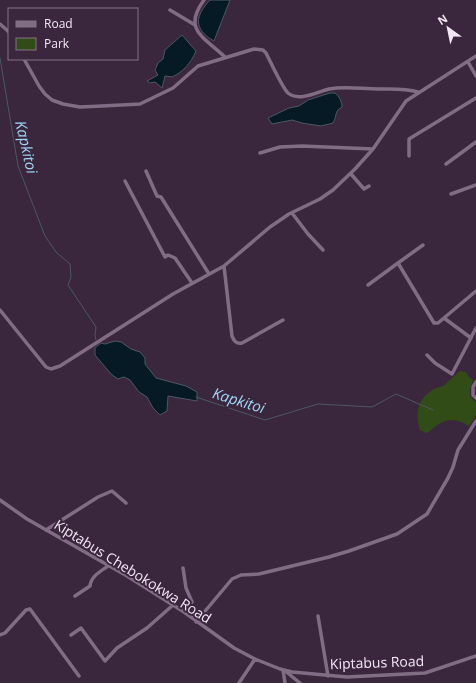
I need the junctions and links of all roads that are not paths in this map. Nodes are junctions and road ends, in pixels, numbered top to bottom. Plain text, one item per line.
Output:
1 (204, 0) edge
2 (170, 10) dead end
3 (0, 24) edge
4 (194, 25) junction
5 (8, 31) edge
6 (476, 56) edge
7 (225, 57) junction
8 (25, 60) edge
9 (468, 62) junction
10 (476, 76) edge
11 (418, 92) junction
12 (476, 98) edge
13 (476, 142) edge
14 (373, 149) junction
15 (260, 153) dead end
16 (409, 156) dead end
17 (446, 164) dead end
18 (146, 171) dead end
19 (351, 174) junction
20 (125, 181) dead end
21 (476, 185) edge
22 (369, 186) dead end
23 (364, 189) junction
24 (360, 193) dead end
25 (451, 194) dead end
26 (292, 213) junction
27 (423, 245) dead end
28 (323, 250) dead end
29 (398, 263) junction
30 (224, 266) junction
31 (209, 274) junction
32 (192, 283) junction
33 (368, 285) dead end
34 (476, 291) edge
35 (0, 310) edge
36 (444, 318) junction
37 (283, 320) dead end
38 (476, 328) edge
39 (471, 338) junction
40 (427, 355) dead end
41 (476, 382) edge
42 (476, 398) edge
43 (476, 421) edge
44 (0, 500) edge
45 (126, 503) dead end
46 (46, 530) junction
47 (108, 566) junction
48 (183, 568) dead end
49 (75, 596) dead end
50 (173, 606) junction
51 (184, 612) junction
52 (318, 616) dead end
53 (196, 622) junction
54 (0, 635) edge
55 (71, 635) dead end
56 (476, 656) edge
57 (255, 660) junction
58 (283, 670) junction
59 (79, 676) dead end
60 (328, 676) junction
61 (239, 683) edge
62 (285, 683) edge
63 (300, 683) edge

1 - 4 street
2 - 4 street
3 - 5 street
4 - 7 street
6 - 9 street
7 - 8 street
7 - 11 street
9 - 10 street
9 - 11 street
11 - 14 street
12 - 16 street
13 - 17 street
14 - 15 street
14 - 19 street
18 - 31 street
19 - 23 street
19 - 26 street
20 - 32 street
21 - 25 street
22 - 23 street
23 - 24 street
26 - 28 street
26 - 30 street
27 - 29 street
29 - 33 street
29 - 36 street
30 - 31 street
30 - 37 street
31 - 32 street
32 - 35 street
34 - 36 street
36 - 39 street
38 - 39 street
39 - 40 street
41 - 42 street
43 - 53 street
44 - 46 street, Kiptabus Chebokokwa Road
45 - 46 street
46 - 47 street, Kiptabus Chebokokwa Road
47 - 49 street
47 - 50 street, Kiptabus Chebokokwa Road
48 - 51 street
50 - 51 street, Kiptabus Chebokokwa Road
50 - 55 street
51 - 53 street, Kiptabus Chebokokwa Road
52 - 60 street
53 - 57 street, Kiptabus Chebokokwa Road
54 - 59 street
56 - 60 street, Kiptabus Road
57 - 58 street, Kiptabus Road
57 - 61 street
58 - 60 street, Kiptabus Road
58 - 62 street
58 - 63 street

